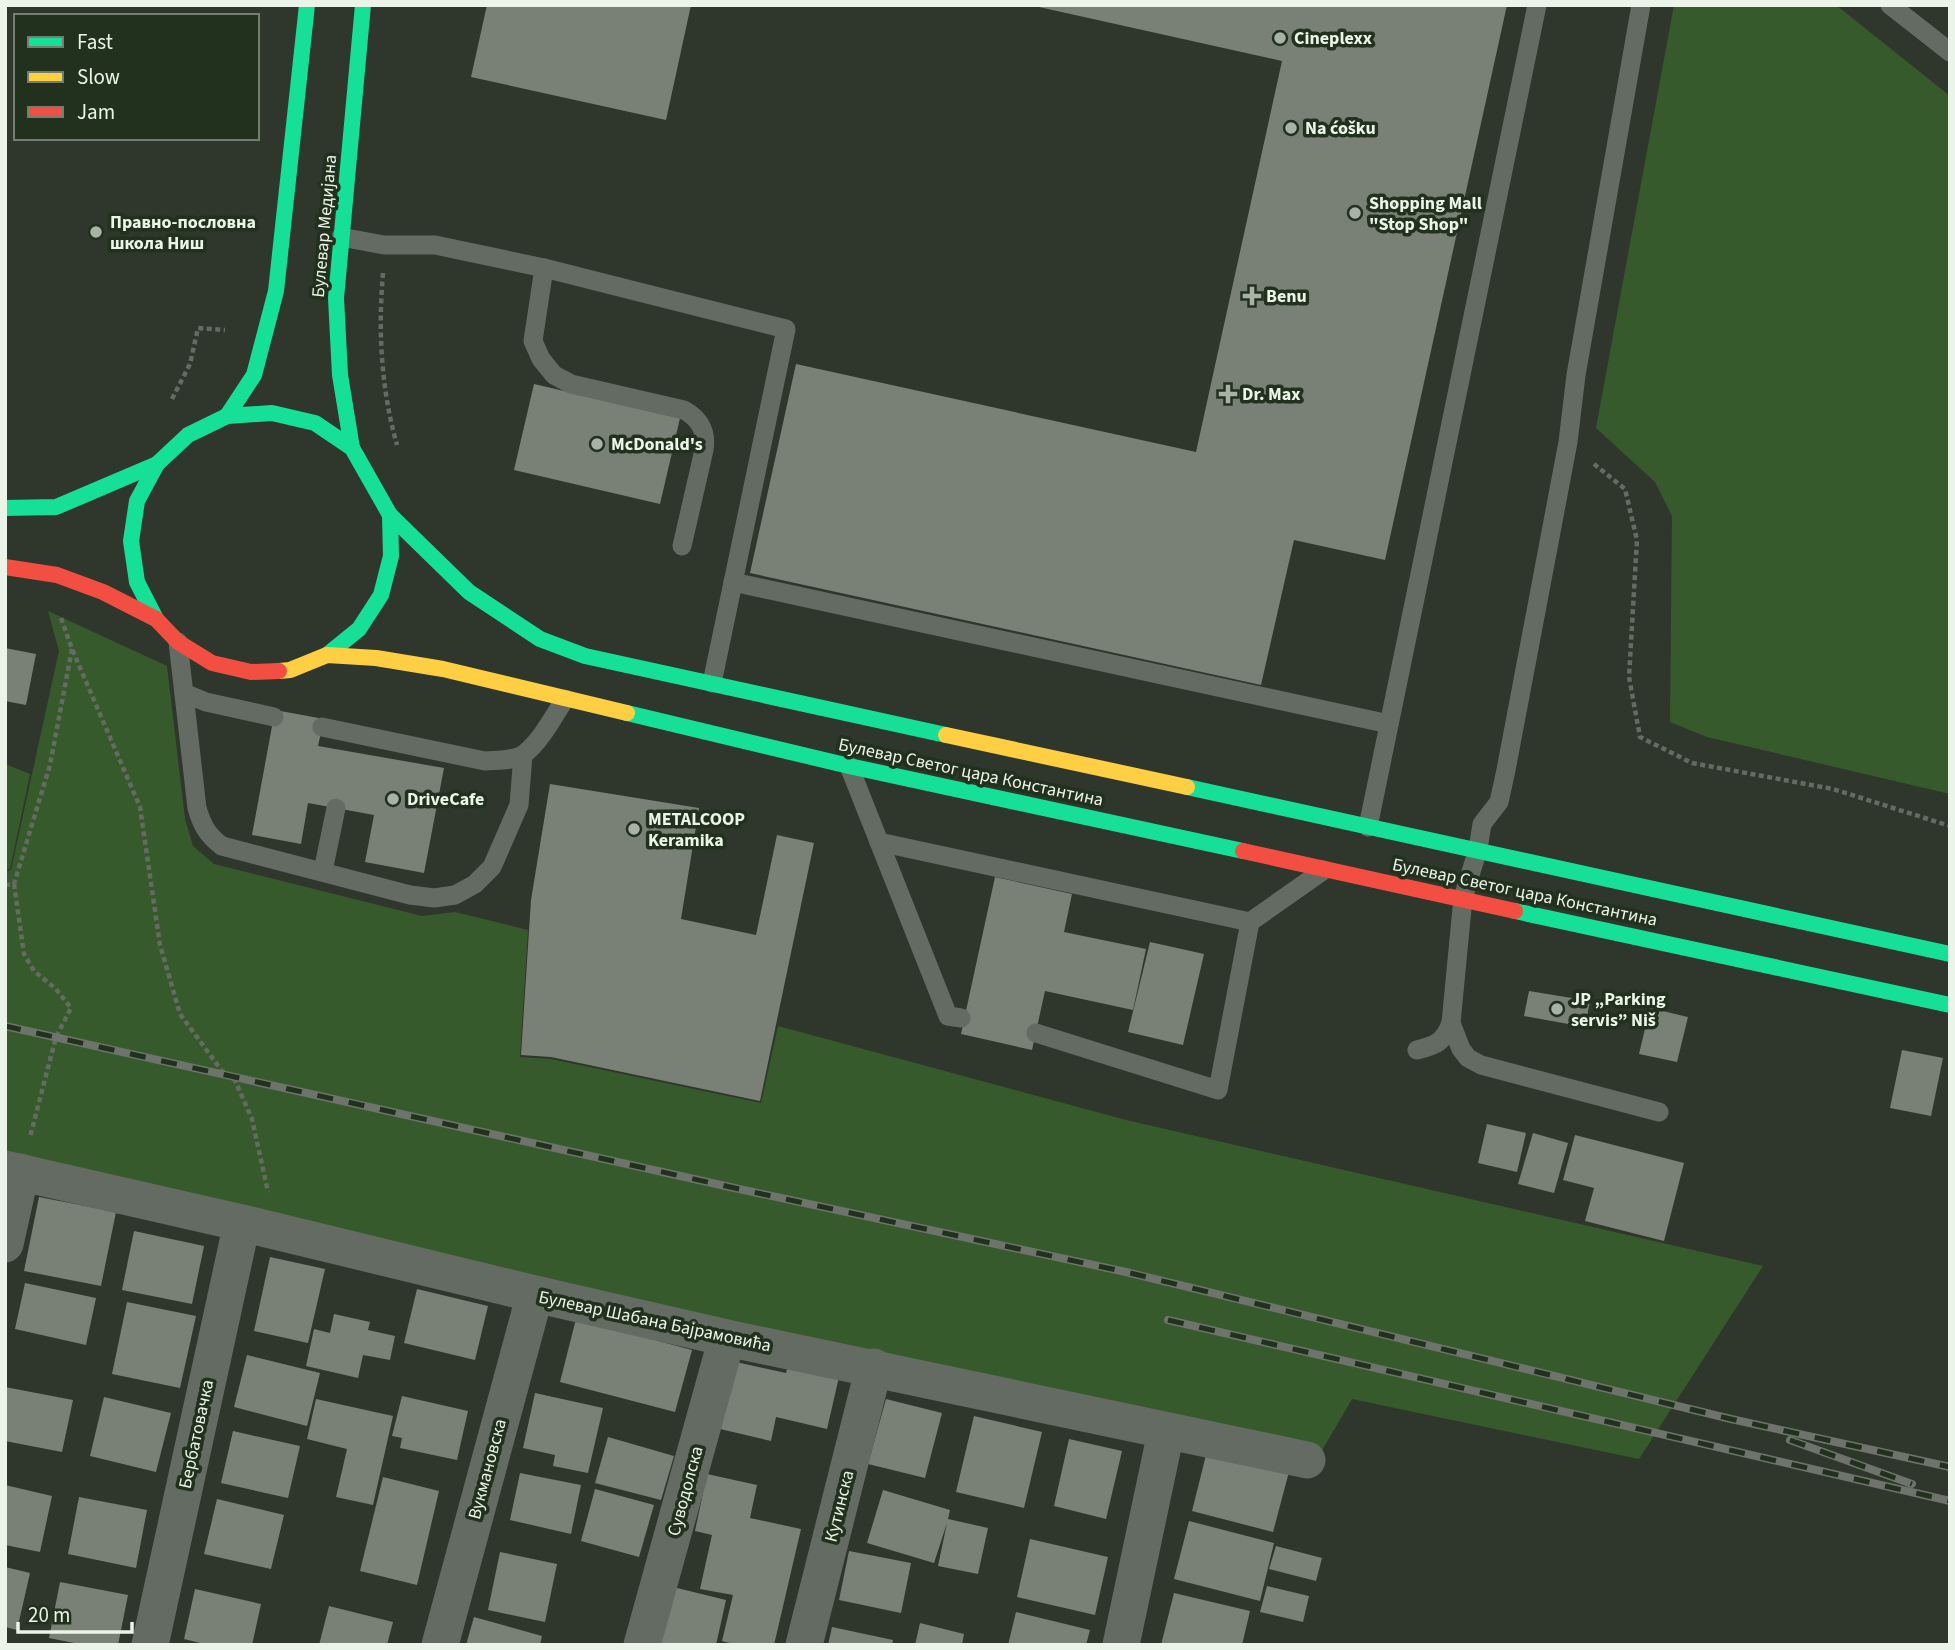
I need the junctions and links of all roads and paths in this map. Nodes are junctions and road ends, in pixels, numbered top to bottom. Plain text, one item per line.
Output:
1 (307, 5) edge
2 (363, 5) edge
3 (1537, 5) edge
4 (1641, 5) edge
5 (1890, 5) edge
6 (1950, 52) edge
7 (341, 237) junction
8 (544, 268) junction
9 (383, 271) dead end
10 (198, 328) dead end
11 (167, 405) dead end
12 (227, 416) junction
13 (1567, 442) junction
14 (352, 448) junction
15 (399, 453) dead end
16 (156, 464) junction
17 (5, 508) edge
18 (390, 515) junction
19 (682, 546) dead end
20 (5, 567) edge
21 (733, 582) junction
22 (58, 610) dead end
23 (156, 619) junction
24 (178, 642) junction
25 (72, 649) junction
26 (327, 655) junction
27 (712, 683) junction
28 (184, 694) junction
29 (565, 699) junction
30 (274, 717) dead end
31 (1389, 724) junction
32 (322, 727) dead end
33 (523, 755) junction
34 (849, 766) junction
35 (336, 808) dead end
36 (1950, 826) edge
37 (1368, 827) junction
38 (879, 842) junction
39 (1478, 849) junction
40 (1325, 869) junction
41 (323, 871) junction
42 (14, 884) junction
43 (5, 886) edge
44 (1463, 898) junction
45 (1250, 922) junction
46 (1950, 954) edge
47 (1950, 1005) edge
48 (961, 1018) dead end
49 (1451, 1023) junction
50 (1036, 1033) dead end
51 (1417, 1050) dead end
52 (1659, 1112) dead end
53 (13, 1171) edge
54 (242, 1223) junction
55 (277, 1231) junction
56 (5, 1244) edge
57 (535, 1294) junction
58 (727, 1338) junction
59 (874, 1367) junction
60 (1167, 1432) junction
61 (1307, 1460) dead end
62 (150, 1645) edge
63 (440, 1645) edge
64 (642, 1645) edge
65 (804, 1645) edge
66 (1121, 1645) edge

1 - 12 main road
2 - 7 main road, Булевар Медијана
3 - 31 lane
4 - 13 lane
5 - 6 lane
7 - 8 lane
7 - 14 main road, Булевар Медијана
8 - 19 lane
8 - 21 lane
9 - 15 path
10 - 11 path
12 - 14 main road
12 - 16 main road
13 - 36 path
13 - 39 lane
14 - 18 main road
16 - 17 main road
16 - 23 main road
18 - 26 main road
18 - 27 main road, Булевар Светог цара Константина
20 - 23 main road, Булевар Светог цара Константина
21 - 27 lane
21 - 31 lane
22 - 25 path
23 - 24 main road, Булевар Светог цара Константина
24 - 26 main road, Булевар Светог цара Константина
24 - 28 lane
25 - 42 path
25 - 55 path
26 - 29 main road, Булевар Светог цара Константина
27 - 37 main road, Булевар Светог цара Константина
28 - 30 lane
28 - 41 lane
29 - 33 lane
29 - 34 main road, Булевар Светог цара Константина
31 - 37 lane
32 - 33 lane
33 - 41 lane
34 - 38 lane
34 - 40 main road, Булевар Светог цара Константина
35 - 41 lane
37 - 39 main road, Булевар Светог цара Константина
38 - 45 lane
38 - 48 lane
39 - 44 lane
39 - 46 main road, Булевар Светог цара Константина
40 - 44 main road, Булевар Светог цара Константина
40 - 45 lane
42 - 43 path
42 - 53 path
44 - 47 main road, Булевар Светог цара Константина
44 - 49 lane
45 - 50 lane
49 - 51 lane
49 - 52 lane
53 - 54 street, Булевар Шабана Бајрамовића
53 - 56 street
54 - 55 street, Булевар Шабана Бајрамовића
54 - 62 street, Бербатовачка
55 - 57 street, Булевар Шабана Бајрамовића
57 - 58 street, Булевар Шабана Бајрамовића
57 - 63 street, Вукмановска
58 - 59 street, Булевар Шабана Бајрамовића
58 - 64 street, Суводолска
59 - 60 street, Булевар Шабана Бајрамовића
59 - 65 street, Кутинска
60 - 61 street, Булевар Шабана Бајрамовића
60 - 66 street

